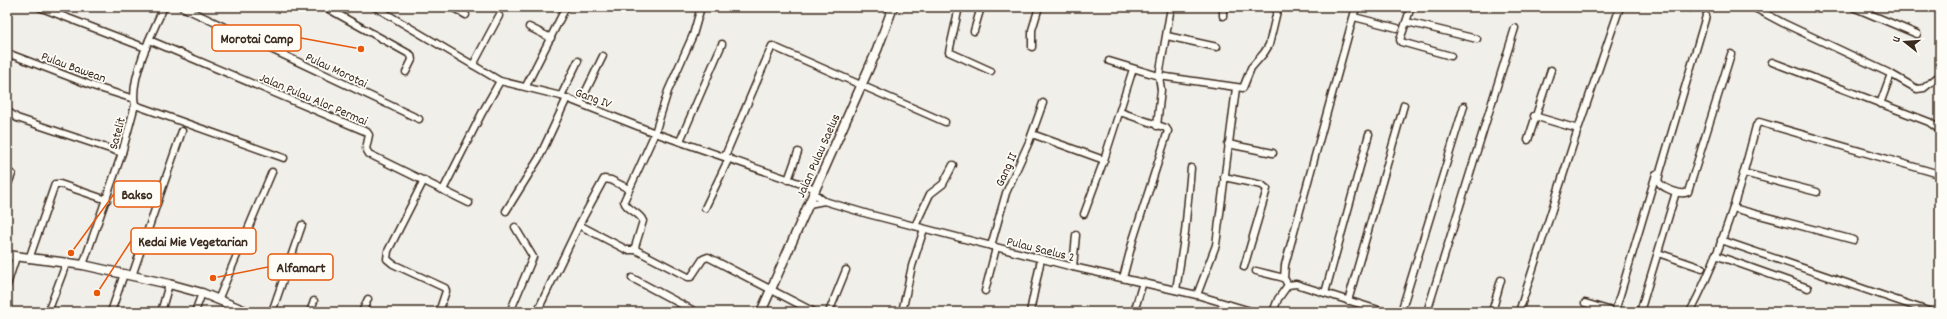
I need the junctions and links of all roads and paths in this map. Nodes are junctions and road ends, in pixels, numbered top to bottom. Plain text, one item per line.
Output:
1 (39, 7) edge
2 (164, 7) edge
3 (182, 7) edge
4 (325, 7) edge
5 (375, 7) edge
6 (452, 7) edge
7 (566, 7) edge
8 (701, 7) edge
9 (893, 7) edge
10 (959, 7) edge
11 (981, 7) edge
12 (1039, 7) edge
13 (1171, 7) edge
14 (1223, 7) edge
15 (1278, 7) edge
16 (1356, 7) edge
17 (1411, 7) edge
18 (1620, 7) edge
19 (1753, 7) edge
20 (1853, 7) edge
21 (466, 15) dead end
22 (499, 16) dead end
23 (1222, 16) dead end
24 (1354, 16) junction
25 (1706, 16) dead end
26 (1407, 22) junction
27 (529, 27) dead end
28 (1397, 28) dead end
29 (1515, 28) dead end
30 (974, 31) dead end
31 (1916, 34) dead end
32 (1167, 36) junction
33 (551, 38) junction
34 (149, 40) junction
35 (1477, 40) dead end
36 (722, 44) dead end
37 (1032, 46) dead end
38 (1217, 47) dead end
39 (146, 48) junction
40 (7, 53) edge
41 (1731, 54) dead end
42 (603, 56) dead end
43 (1451, 56) dead end
44 (578, 61) dead end
45 (1109, 61) dead end
46 (1772, 62) dead end
47 (473, 65) junction
48 (1133, 69) junction
49 (1551, 70) dead end
50 (991, 71) dead end
51 (406, 72) dead end
52 (1891, 74) junction
53 (1940, 75) edge
54 (1159, 76) junction
55 (500, 81) junction
56 (526, 86) junction
57 (861, 86) junction
58 (1236, 88) junction
59 (564, 97) junction
60 (134, 102) junction
61 (580, 103) junction
62 (1043, 103) dead end
63 (1880, 104) junction
64 (1404, 105) dead end
65 (1464, 106) dead end
66 (7, 111) edge
67 (1120, 112) junction
68 (1534, 116) junction
69 (419, 119) dead end
70 (945, 122) dead end
71 (1157, 126) junction
72 (1578, 129) junction
73 (1940, 130) edge
74 (182, 131) dead end
75 (655, 132) junction
76 (1032, 134) junction
77 (1369, 134) dead end
78 (1528, 140) dead end
79 (680, 141) junction
80 (1228, 144) junction
81 (798, 152) dead end
82 (122, 153) junction
83 (1273, 153) dead end
84 (1662, 153) dead end
85 (727, 157) junction
86 (284, 158) dead end
87 (1104, 160) junction
88 (953, 165) dead end
89 (1191, 168) dead end
90 (272, 172) dead end
91 (1744, 172) junction
92 (12, 174) dead end
93 (1938, 174) dead end
94 (1224, 177) junction
95 (424, 180) junction
96 (788, 180) junction
97 (7, 186) edge
98 (630, 189) junction
99 (443, 190) junction
100 (815, 191) junction
101 (1676, 192) junction
102 (1817, 192) dead end
103 (107, 200) junction
104 (824, 201) junction
105 (469, 203) dead end
106 (809, 204) junction
107 (705, 208) dead end
108 (1733, 208) junction
109 (506, 211) dead end
110 (1084, 214) dead end
111 (302, 225) dead end
112 (579, 225) junction
113 (915, 226) junction
114 (515, 227) dead end
115 (924, 229) junction
116 (1076, 235) dead end
117 (1721, 240) junction
118 (1854, 240) dead end
119 (994, 247) junction
120 (636, 250) junction
121 (1658, 252) junction
122 (7, 255) edge
123 (1715, 255) junction
124 (16, 257) junction
125 (29, 259) junction
126 (1041, 259) junction
127 (66, 264) junction
128 (83, 265) junction
129 (1073, 267) junction
130 (1244, 267) dead end
131 (1702, 268) dead end
132 (846, 270) dead end
133 (1256, 271) dead end
134 (128, 275) junction
135 (632, 278) dead end
136 (1123, 278) junction
137 (1284, 278) junction
138 (1501, 280) dead end
139 (1143, 282) junction
140 (169, 284) junction
141 (7, 285) edge
142 (1288, 285) junction
143 (1808, 288) dead end
144 (1176, 290) junction
145 (772, 291) junction
146 (985, 291) dead end
147 (202, 293) junction
148 (1325, 293) junction
149 (1196, 295) junction
150 (368, 299) dead end
151 (218, 300) junction
152 (314, 301) dead end
153 (1348, 301) junction
154 (1585, 303) dead end
155 (228, 304) junction
156 (48, 312) edge
157 (111, 312) edge
158 (160, 312) edge
159 (195, 312) edge
160 (225, 312) edge
161 (248, 312) edge
162 (272, 312) edge
163 (310, 312) edge
164 (362, 312) edge
165 (439, 312) edge
166 (510, 312) edge
167 (537, 312) edge
168 (696, 312) edge
169 (761, 312) edge
170 (814, 312) edge
171 (829, 312) edge
172 (902, 312) edge
173 (1030, 312) edge
174 (1134, 312) edge
175 (1254, 312) edge
176 (1273, 312) edge
177 (1385, 312) edge
178 (1401, 312) edge
179 (1427, 312) edge
180 (1492, 312) edge
181 (1519, 312) edge
182 (1615, 312) edge
183 (1640, 312) edge
184 (1690, 312) edge
185 (1932, 312) edge

1 - 39 street
2 - 34 street, Satelit
3 - 69 street, Pulau Morotai
4 - 51 street
5 - 47 street, Gang IV
6 - 21 street
7 - 33 street
8 - 75 street
9 - 57 street, Jalan Pulau Saelus
10 - 50 street
11 - 30 street
12 - 37 street
13 - 32 street
14 - 23 street
15 - 58 street
16 - 24 street
17 - 26 street
18 - 72 street
19 - 52 street
20 - 31 street
22 - 47 street
24 - 28 street
24 - 137 street
25 - 101 street
26 - 35 street
26 - 43 street
27 - 33 street
29 - 179 street
32 - 38 street
32 - 54 street
33 - 56 street
34 - 39 street, Satelit
34 - 95 street, Jalan Pulau Alor Permai
36 - 79 street
39 - 60 street, Satelit
40 - 60 street, Pulau Bawean
41 - 101 street
42 - 61 street
44 - 59 street
45 - 48 street
46 - 63 street
47 - 55 street, Gang IV
48 - 54 street
48 - 67 street
49 - 68 street
52 - 53 street
52 - 63 street
54 - 58 street
54 - 71 street
55 - 56 street, Gang IV
55 - 99 street
56 - 59 street, Gang IV
57 - 70 street
57 - 85 street
57 - 100 street, Jalan Pulau Saelus
58 - 80 street
59 - 61 street, Gang IV
59 - 109 street
60 - 82 street, Satelit
60 - 86 street, Pulau Bawean
61 - 75 street, Gang IV
62 - 76 street, Gang II
63 - 73 street
64 - 153 street
65 - 178 street
66 - 82 street
67 - 71 street
67 - 87 street
68 - 72 street
68 - 78 street
71 - 136 street
72 - 181 street
74 - 134 street
75 - 79 street, Gang IV
75 - 98 street
76 - 87 street
76 - 119 street, Gang II
77 - 148 street
79 - 85 street, Gang IV
80 - 83 street
80 - 94 street
81 - 96 street
82 - 103 street, Satelit
84 - 182 street
85 - 96 street, Gang IV
85 - 107 street
87 - 110 street
88 - 113 street
89 - 144 street
90 - 151 street
91 - 93 street
91 - 102 street
91 - 108 street
92 - 97 street
94 - 130 street
94 - 149 street
95 - 99 street, Jalan Pulau Alor Permai
95 - 165 street
96 - 100 street, Gang IV
98 - 112 street
98 - 120 street
99 - 105 street, Jalan Pulau Alor Permai
100 - 104 street, Pulau Saelus 2
100 - 106 street, Jalan Pulau Saelus
101 - 121 street
103 - 125 street
103 - 128 street, Satelit
104 - 106 street, Pulau Saelus 2
104 - 113 street, Pulau Saelus 2
106 - 145 street, Jalan Pulau Saelus
108 - 117 street
108 - 118 street
111 - 162 street
112 - 120 street
112 - 167 street
113 - 115 street, Pulau Saelus 2
114 - 166 street
115 - 119 street, Pulau Saelus 2
115 - 172 street
116 - 129 street
117 - 123 street
117 - 185 street
119 - 126 street, Pulau Saelus 2
119 - 146 street, Gang II
120 - 145 street
121 - 131 street
121 - 183 street
122 - 124 street
123 - 143 street
123 - 184 street
124 - 125 street
124 - 141 street
125 - 127 street
126 - 129 street, Pulau Saelus 2
126 - 173 street
127 - 128 street
127 - 156 street
128 - 134 street
129 - 136 street, Pulau Saelus 2
132 - 171 street
133 - 137 street
134 - 140 street
134 - 157 street
135 - 168 street
136 - 139 street, Pulau Saelus 2
137 - 142 street
138 - 180 street
139 - 144 street, Pulau Saelus 2
139 - 174 street
140 - 147 street
140 - 158 street
142 - 148 street
142 - 176 street
144 - 149 street, Pulau Saelus 2
145 - 169 street, Jalan Pulau Saelus
145 - 170 street
147 - 151 street
147 - 159 street
148 - 153 street
149 - 175 street, Pulau Saelus 2
150 - 164 street
151 - 155 street
152 - 163 street
153 - 177 street
154 - 182 street
155 - 160 street
155 - 161 street

